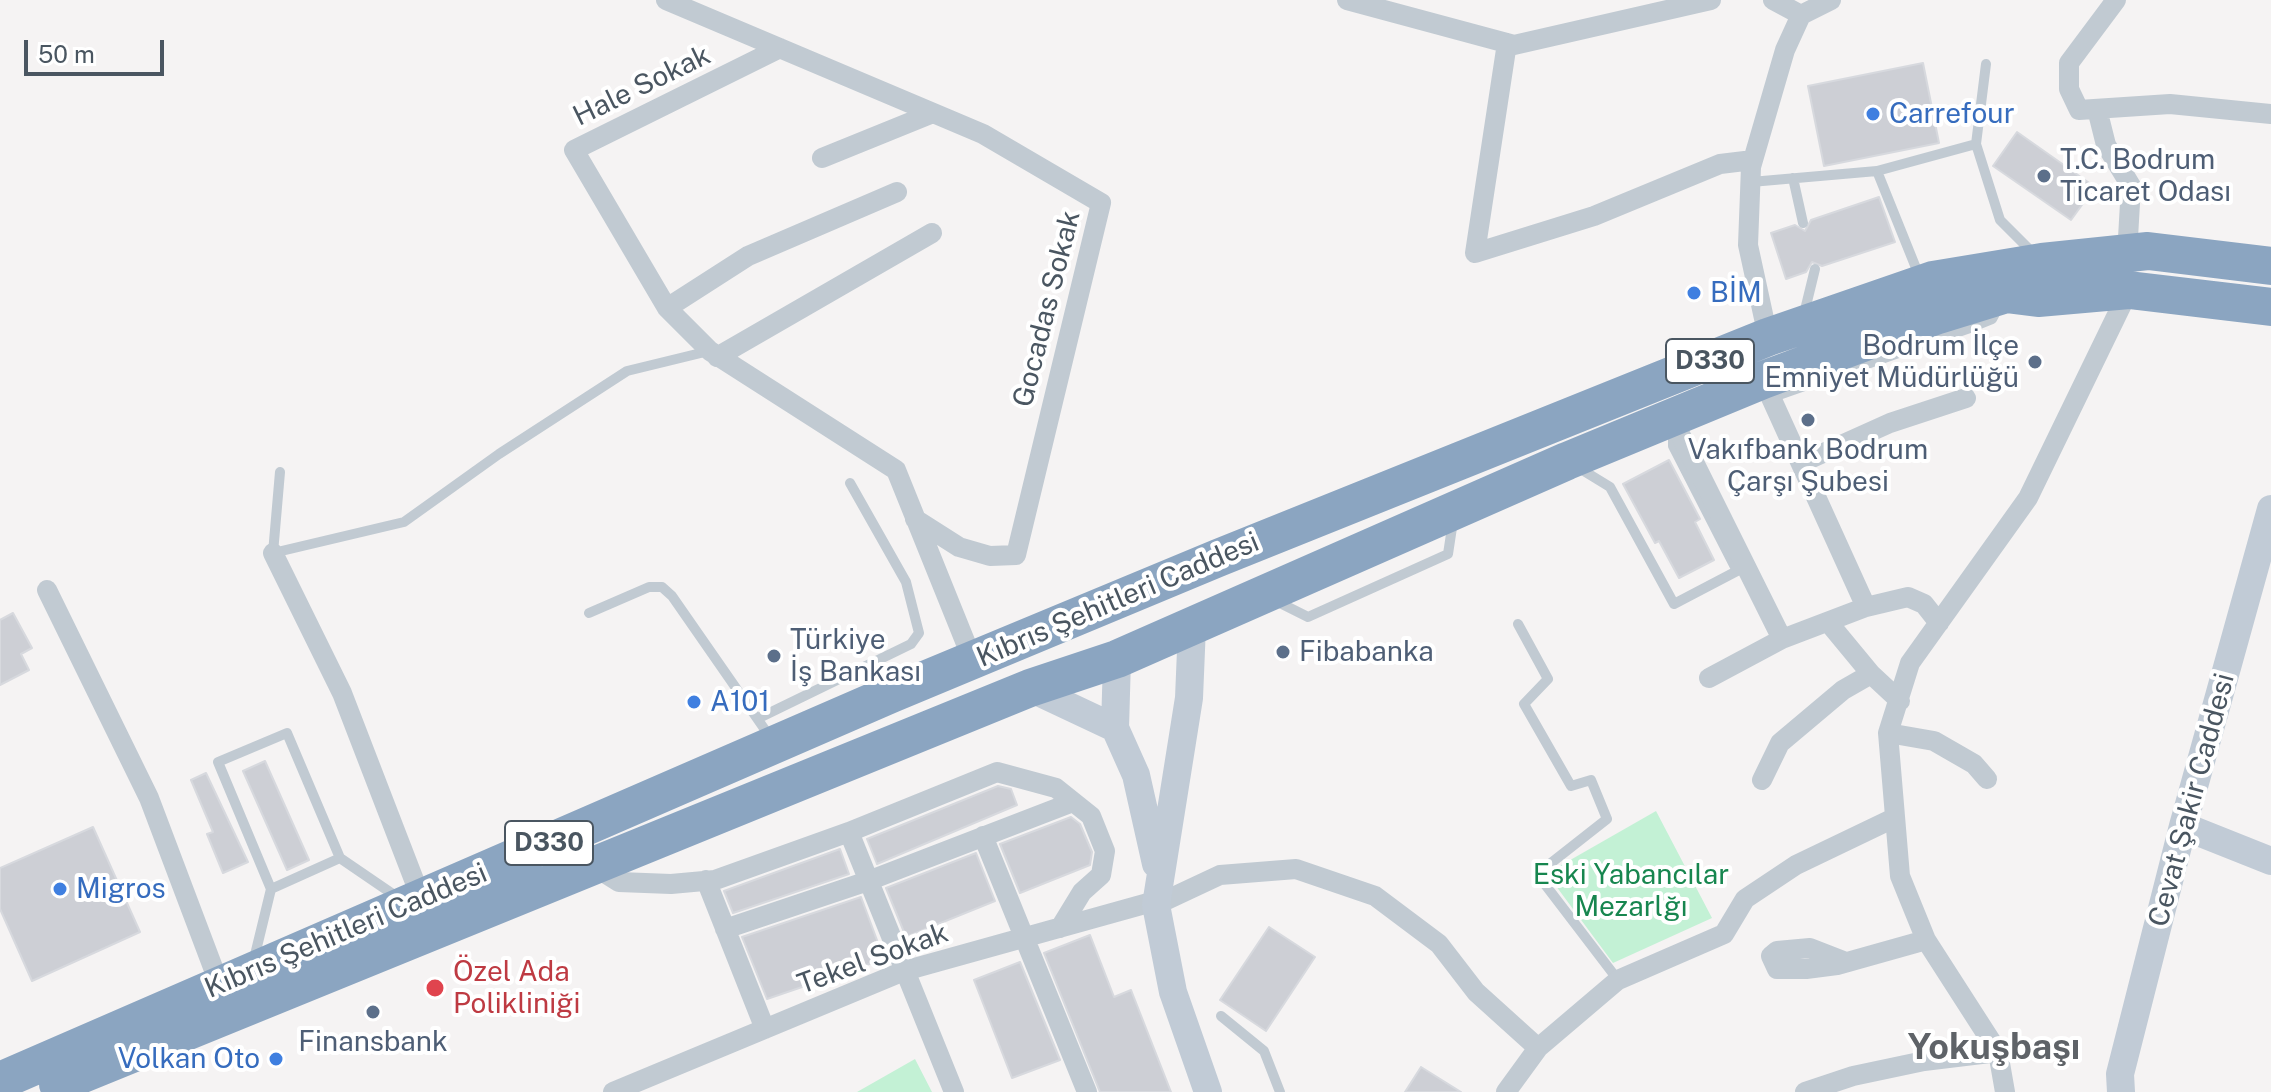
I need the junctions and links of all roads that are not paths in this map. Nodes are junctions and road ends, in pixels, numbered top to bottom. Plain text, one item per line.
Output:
1 (666, 0) edge
2 (1347, 0) edge
3 (1711, 0) edge
4 (1773, 0) edge
5 (1831, 0) edge
6 (2116, 0) edge
7 (1801, 15) junction
8 (1507, 43) junction
9 (780, 48) junction
10 (1986, 64) dead end
11 (2097, 109) junction
12 (933, 113) junction
13 (2271, 114) edge
14 (1976, 144) junction
15 (822, 158) dead end
16 (1753, 160) junction
17 (1877, 171) junction
18 (1793, 178) junction
19 (1751, 182) junction
20 (897, 192) dead end
21 (1803, 223) dead end
22 (932, 233) dead end
23 (2042, 262) junction
24 (2271, 266) edge
25 (1815, 269) dead end
26 (2128, 273) junction
27 (1922, 284) junction
28 (2271, 307) edge
29 (667, 308) junction
30 (1784, 332) junction
31 (714, 354) junction
32 (1768, 388) junction
33 (1966, 398) dead end
34 (1673, 420) junction
35 (1567, 461) junction
36 (1801, 463) junction
37 (280, 472) dead end
38 (850, 483) dead end
39 (2271, 509) edge
40 (915, 519) junction
41 (273, 553) junction
42 (1174, 577) junction
43 (47, 590) dead end
44 (1866, 607) junction
45 (1100, 609) junction
46 (589, 613) dead end
47 (1828, 622) junction
48 (1939, 623) junction
49 (1518, 624) dead end
50 (1192, 626) junction
51 (1782, 639) junction
52 (1117, 659) junction
53 (973, 661) junction
54 (1871, 674) junction
55 (1709, 678) dead end
56 (1030, 688) junction
57 (1900, 701) junction
58 (1115, 728) junction
59 (767, 732) junction
60 (1888, 733) junction
61 (1987, 779) dead end
62 (1762, 780) dead end
63 (1073, 802) junction
64 (1894, 818) junction
65 (2183, 826) junction
66 (849, 832) junction
67 (983, 836) junction
68 (340, 858) junction
69 (2271, 861) edge
70 (592, 865) junction
71 (706, 880) junction
72 (868, 881) junction
73 (271, 889) junction
74 (1158, 895) junction
75 (414, 901) junction
76 (1060, 928) junction
77 (725, 929) junction
78 (1026, 938) junction
79 (1926, 940) junction
80 (1846, 962) dead end
81 (904, 971) junction
82 (235, 979) junction
83 (1618, 980) junction
84 (1221, 1016) dead end
85 (765, 1029) junction
86 (1538, 1048) junction
87 (1998, 1052) junction
88 (0, 1081) edge
89 (1082, 1090) edge
90 (40, 1092) edge
91 (613, 1092) edge
92 (954, 1092) edge
93 (1208, 1092) edge
94 (1280, 1092) edge
95 (1506, 1092) edge
96 (1805, 1092) edge
97 (2005, 1092) edge
98 (2121, 1092) edge

1 - 9 street, Gocadas Sokak
2 - 8 street
3 - 8 street
4 - 7 street
5 - 7 street
6 - 11 street
7 - 16 street
8 - 16 street
9 - 12 street, Gocadas Sokak
9 - 29 street, Hale Sokak
10 - 14 lane
11 - 13 street
11 - 26 street
12 - 15 street
12 - 40 street, Gocadas Sokak
14 - 17 lane
14 - 23 lane
16 - 19 street
17 - 18 lane
17 - 27 lane
18 - 19 lane
18 - 21 lane
19 - 30 street
20 - 29 street
22 - 31 street
23 - 26 highway, Kıbrıs Şehitleri Caddesi / D330
23 - 27 highway, Kıbrıs Şehitleri Caddesi / D330
24 - 26 highway, Kıbrıs Şehitleri Caddesi / D330
25 - 30 lane
26 - 28 highway, Kıbrıs Şehitleri Caddesi / D330
26 - 32 highway, Kıbrıs Şehitleri Caddesi / D330
26 - 48 street
27 - 30 highway, Kıbrıs Şehitleri Caddesi / D330
29 - 31 street, Hale Sokak
30 - 42 highway, Kıbrıs Şehitleri Caddesi / D330
31 - 40 street, Hale Sokak
31 - 41 lane
32 - 34 highway, Kıbrıs Şehitleri Caddesi / D330
32 - 36 street
33 - 36 street
34 - 35 highway, Kıbrıs Şehitleri Caddesi / D330
34 - 35 lane
34 - 51 street
35 - 50 highway, Kıbrıs Şehitleri Caddesi / D330
36 - 44 street
37 - 41 lane
38 - 59 lane
39 - 65 main road, Cevat Şakir Caddesi
40 - 53 street, Hale Sokak
41 - 75 street
42 - 45 highway, Kıbrıs Şehitleri Caddesi / D330
42 - 50 highway
43 - 82 street
44 - 47 street
44 - 48 street
45 - 52 highway
45 - 53 highway, Kıbrıs Şehitleri Caddesi / D330
46 - 59 lane
47 - 51 street
47 - 54 street
48 - 57 street
49 - 83 lane
50 - 52 highway, Kıbrıs Şehitleri Caddesi / D330
50 - 74 main road
51 - 55 street
52 - 56 highway, Kıbrıs Şehitleri Caddesi / D330
52 - 58 main road
53 - 59 highway, Kıbrıs Şehitleri Caddesi / D330
54 - 57 street
54 - 62 street
56 - 58 main road
56 - 70 highway, Kıbrıs Şehitleri Caddesi / D330
57 - 60 street
58 - 74 main road
59 - 75 highway, Kıbrıs Şehitleri Caddesi / D330
60 - 61 street
60 - 64 street
63 - 66 street
63 - 67 street
63 - 76 street
64 - 79 street
64 - 83 street
65 - 69 main road
65 - 98 main road, Cevat Şakir Caddesi
66 - 71 street
66 - 72 street
67 - 72 street
67 - 78 street
68 - 73 lane
68 - 73 lane
68 - 75 lane
70 - 71 street
70 - 90 highway, Kıbrıs Şehitleri Caddesi / D330
71 - 77 street
72 - 77 street
72 - 81 street
73 - 82 lane
74 - 76 street, Tekel Sokak
74 - 86 street, Tekel Sokak
74 - 93 main road
75 - 82 highway, Kıbrıs Şehitleri Caddesi / D330
76 - 78 street, Tekel Sokak
77 - 85 street
78 - 81 street, Tekel Sokak
78 - 89 street
79 - 80 street
79 - 87 street
81 - 85 street, Tekel Sokak
81 - 92 street
82 - 88 highway, Kıbrıs Şehitleri Caddesi / D330
83 - 86 street
84 - 94 lane
85 - 91 street, Tekel Sokak
86 - 95 street
87 - 96 street
87 - 97 street

